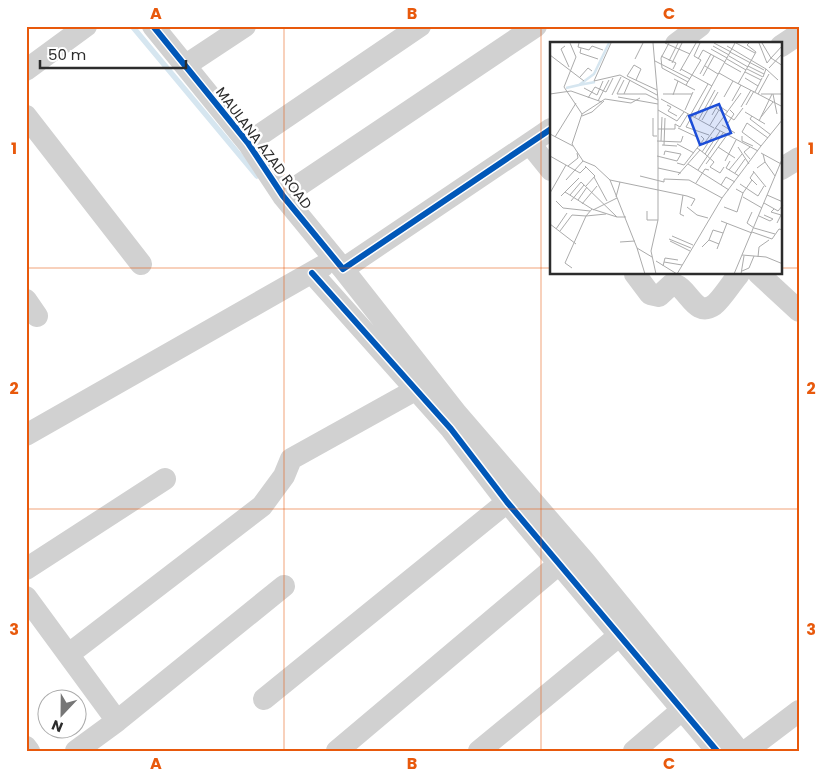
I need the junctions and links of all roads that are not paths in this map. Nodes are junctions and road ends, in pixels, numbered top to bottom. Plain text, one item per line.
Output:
1 (86, 26) edge
2 (153, 26) edge
3 (245, 26) edge
4 (420, 26) edge
5 (536, 26) edge
6 (700, 26) edge
7 (799, 34) edge
8 (679, 42) edge
9 (782, 45) edge
10 (186, 65) junction
11 (26, 70) edge
12 (26, 116) edge
13 (550, 130) edge
14 (248, 144) junction
15 (530, 144) junction
16 (799, 158) edge
17 (782, 168) edge
18 (550, 169) edge
19 (283, 196) junction
20 (141, 264) dead end
21 (329, 267) junction
22 (636, 275) edge
23 (738, 275) edge
24 (760, 275) edge
25 (799, 311) edge
26 (417, 389) junction
27 (26, 435) edge
28 (166, 479) dead end
29 (507, 502) junction
30 (560, 563) junction
31 (26, 569) edge
32 (284, 586) dead end
33 (26, 596) edge
34 (620, 635) junction
35 (69, 654) junction
36 (264, 698) dead end
37 (683, 709) junction
38 (799, 711) edge
39 (117, 721) junction
40 (26, 747) edge
41 (29, 751) edge
42 (76, 751) edge
43 (337, 751) edge
44 (479, 751) edge
45 (634, 751) edge
46 (717, 751) edge
47 (739, 751) edge
48 (746, 751) edge

1 - 11 street
2 - 10 street, MAULANA AZAD ROAD
3 - 10 street
4 - 14 street
5 - 19 street
6 - 8 street
7 - 9 street
10 - 14 street, MAULANA AZAD ROAD
12 - 20 street
13 - 15 street
14 - 19 street, MAULANA AZAD ROAD
15 - 18 street
15 - 21 street
16 - 17 street
19 - 21 street, MAULANA AZAD ROAD
21 - 26 street
21 - 27 street
21 - 47 street
22 - 23 street
24 - 25 street
26 - 29 street
26 - 35 street
28 - 31 street
29 - 30 street
29 - 36 street
30 - 34 street
30 - 43 street
32 - 39 street
33 - 35 street
34 - 37 street
34 - 44 street
35 - 39 street
37 - 45 street
37 - 46 street
38 - 48 street
39 - 42 street
40 - 41 street

